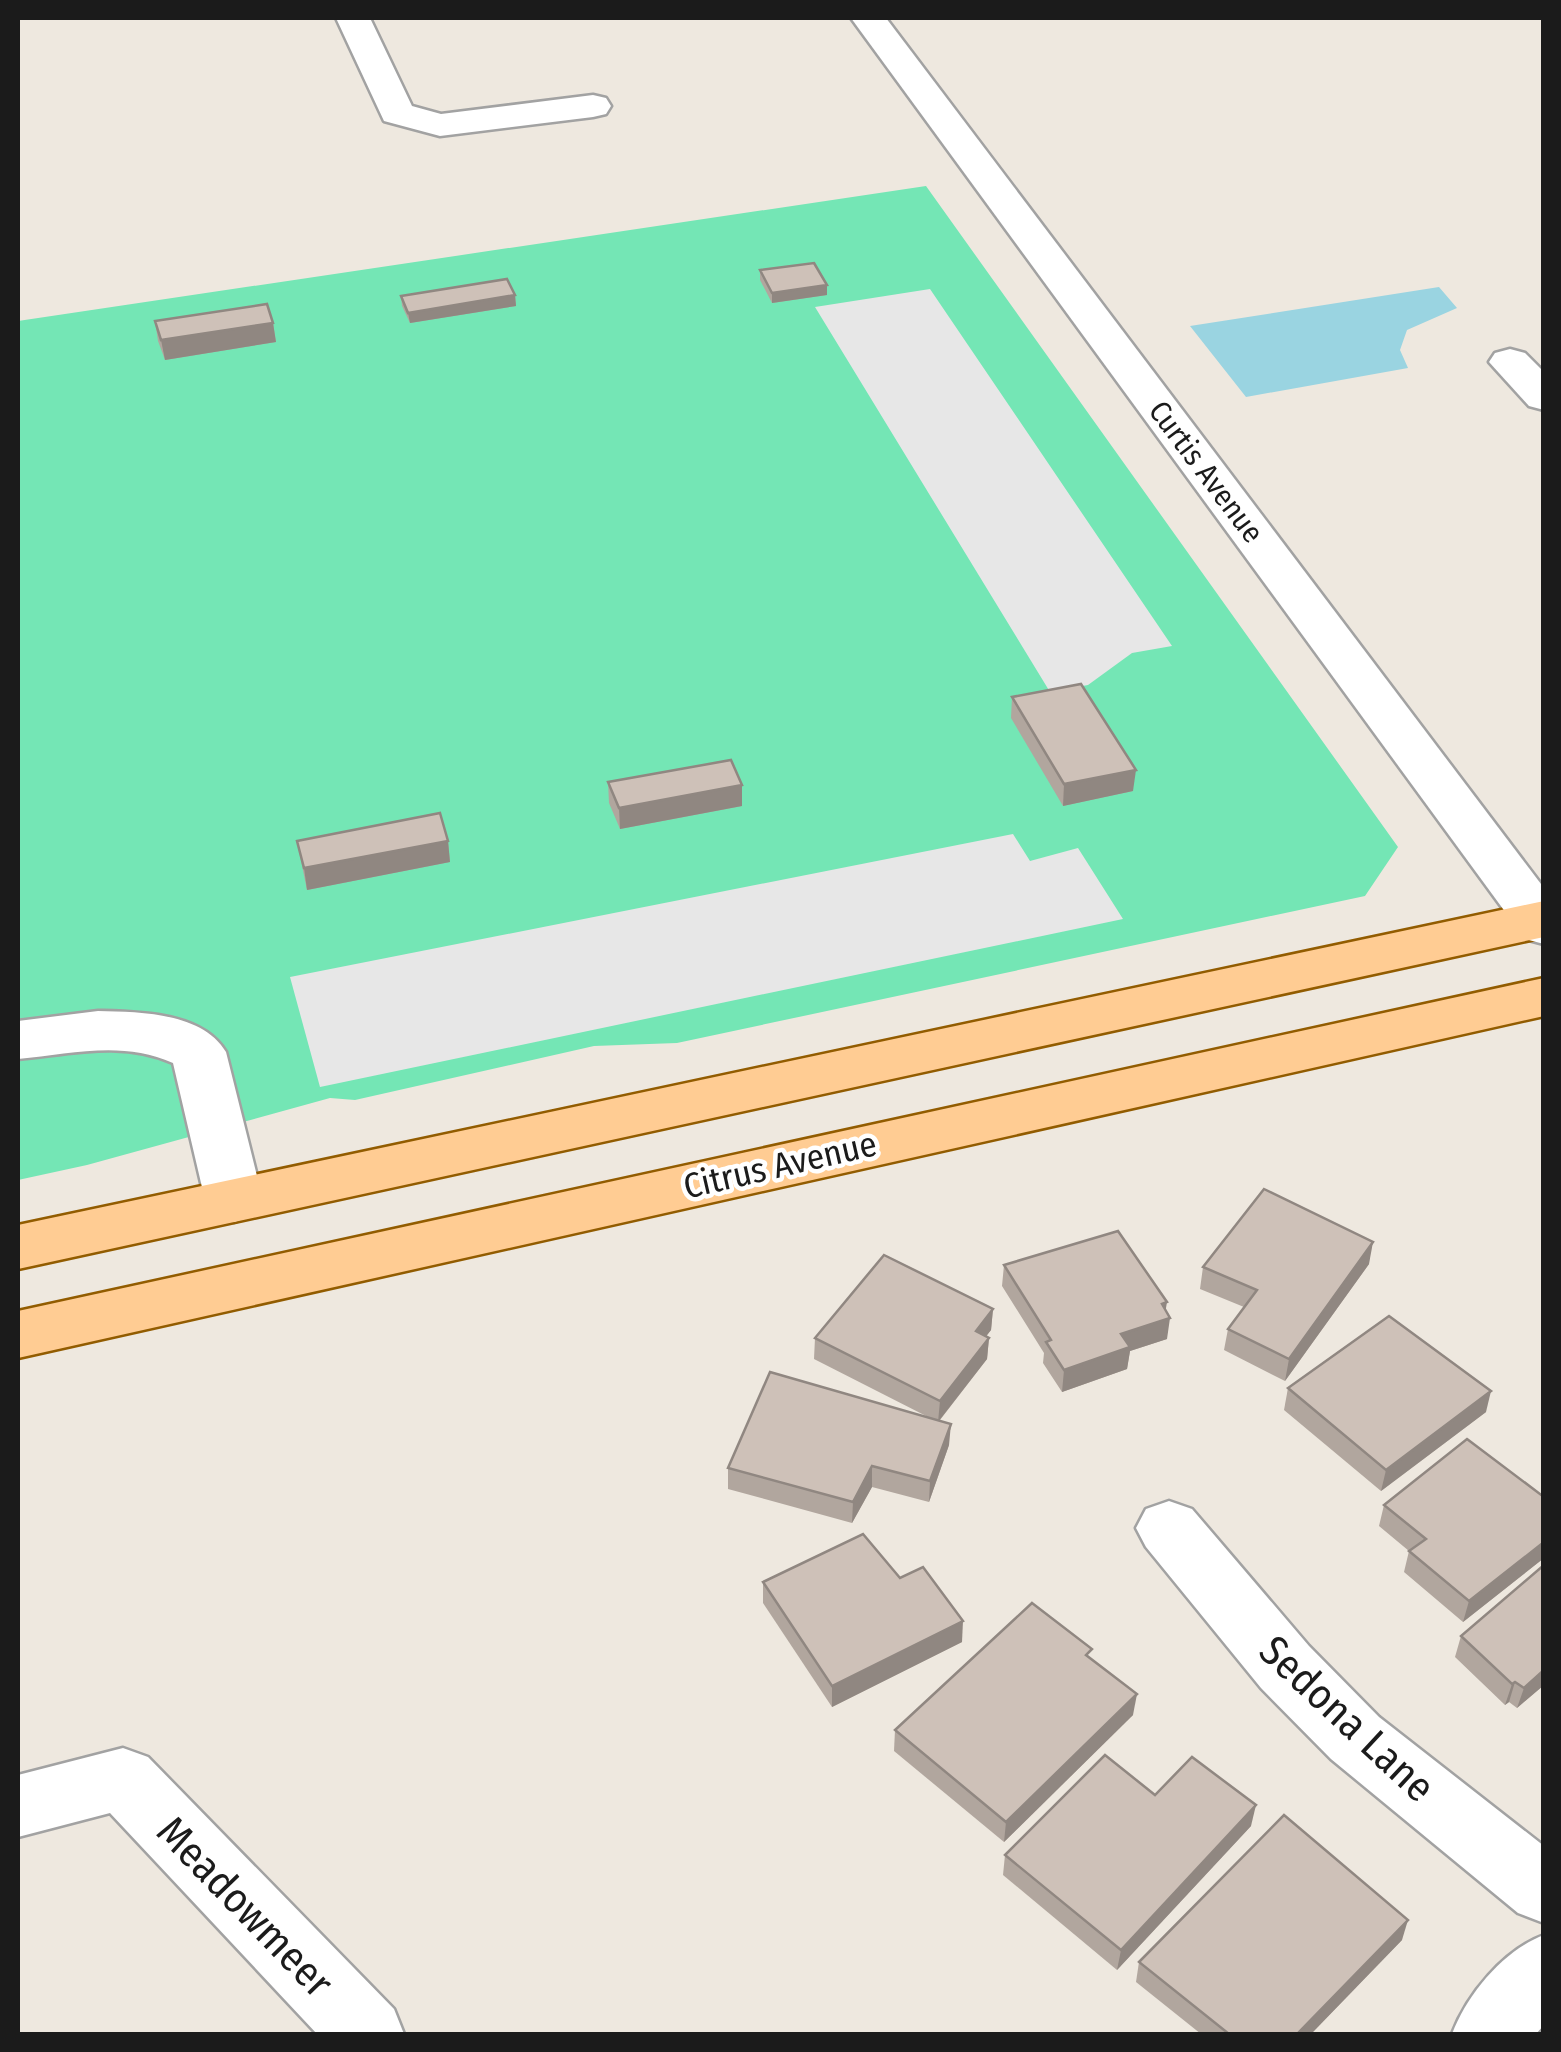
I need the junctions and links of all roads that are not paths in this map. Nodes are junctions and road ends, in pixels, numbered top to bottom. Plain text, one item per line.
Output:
1 (353, 18) edge
2 (868, 18) edge
3 (593, 106) dead end
4 (1510, 362) dead end
5 (1544, 397) edge
6 (1542, 922) edge
7 (1544, 997) edge
8 (18, 1040) edge
9 (234, 1200) junction
10 (18, 1246) edge
11 (18, 1335) edge
12 (1170, 1528) dead end
13 (18, 1806) edge
14 (1544, 1890) edge
15 (1544, 1969) edge
16 (367, 2034) edge
17 (1490, 2034) edge

1 - 3 street
2 - 6 street, Curtis Avenue
4 - 5 street
6 - 9 main road
7 - 11 main road, Citrus Avenue
8 - 9 street
9 - 10 main road
12 - 14 street, Sedona Lane
13 - 16 street, Meadowmeer
15 - 17 street

